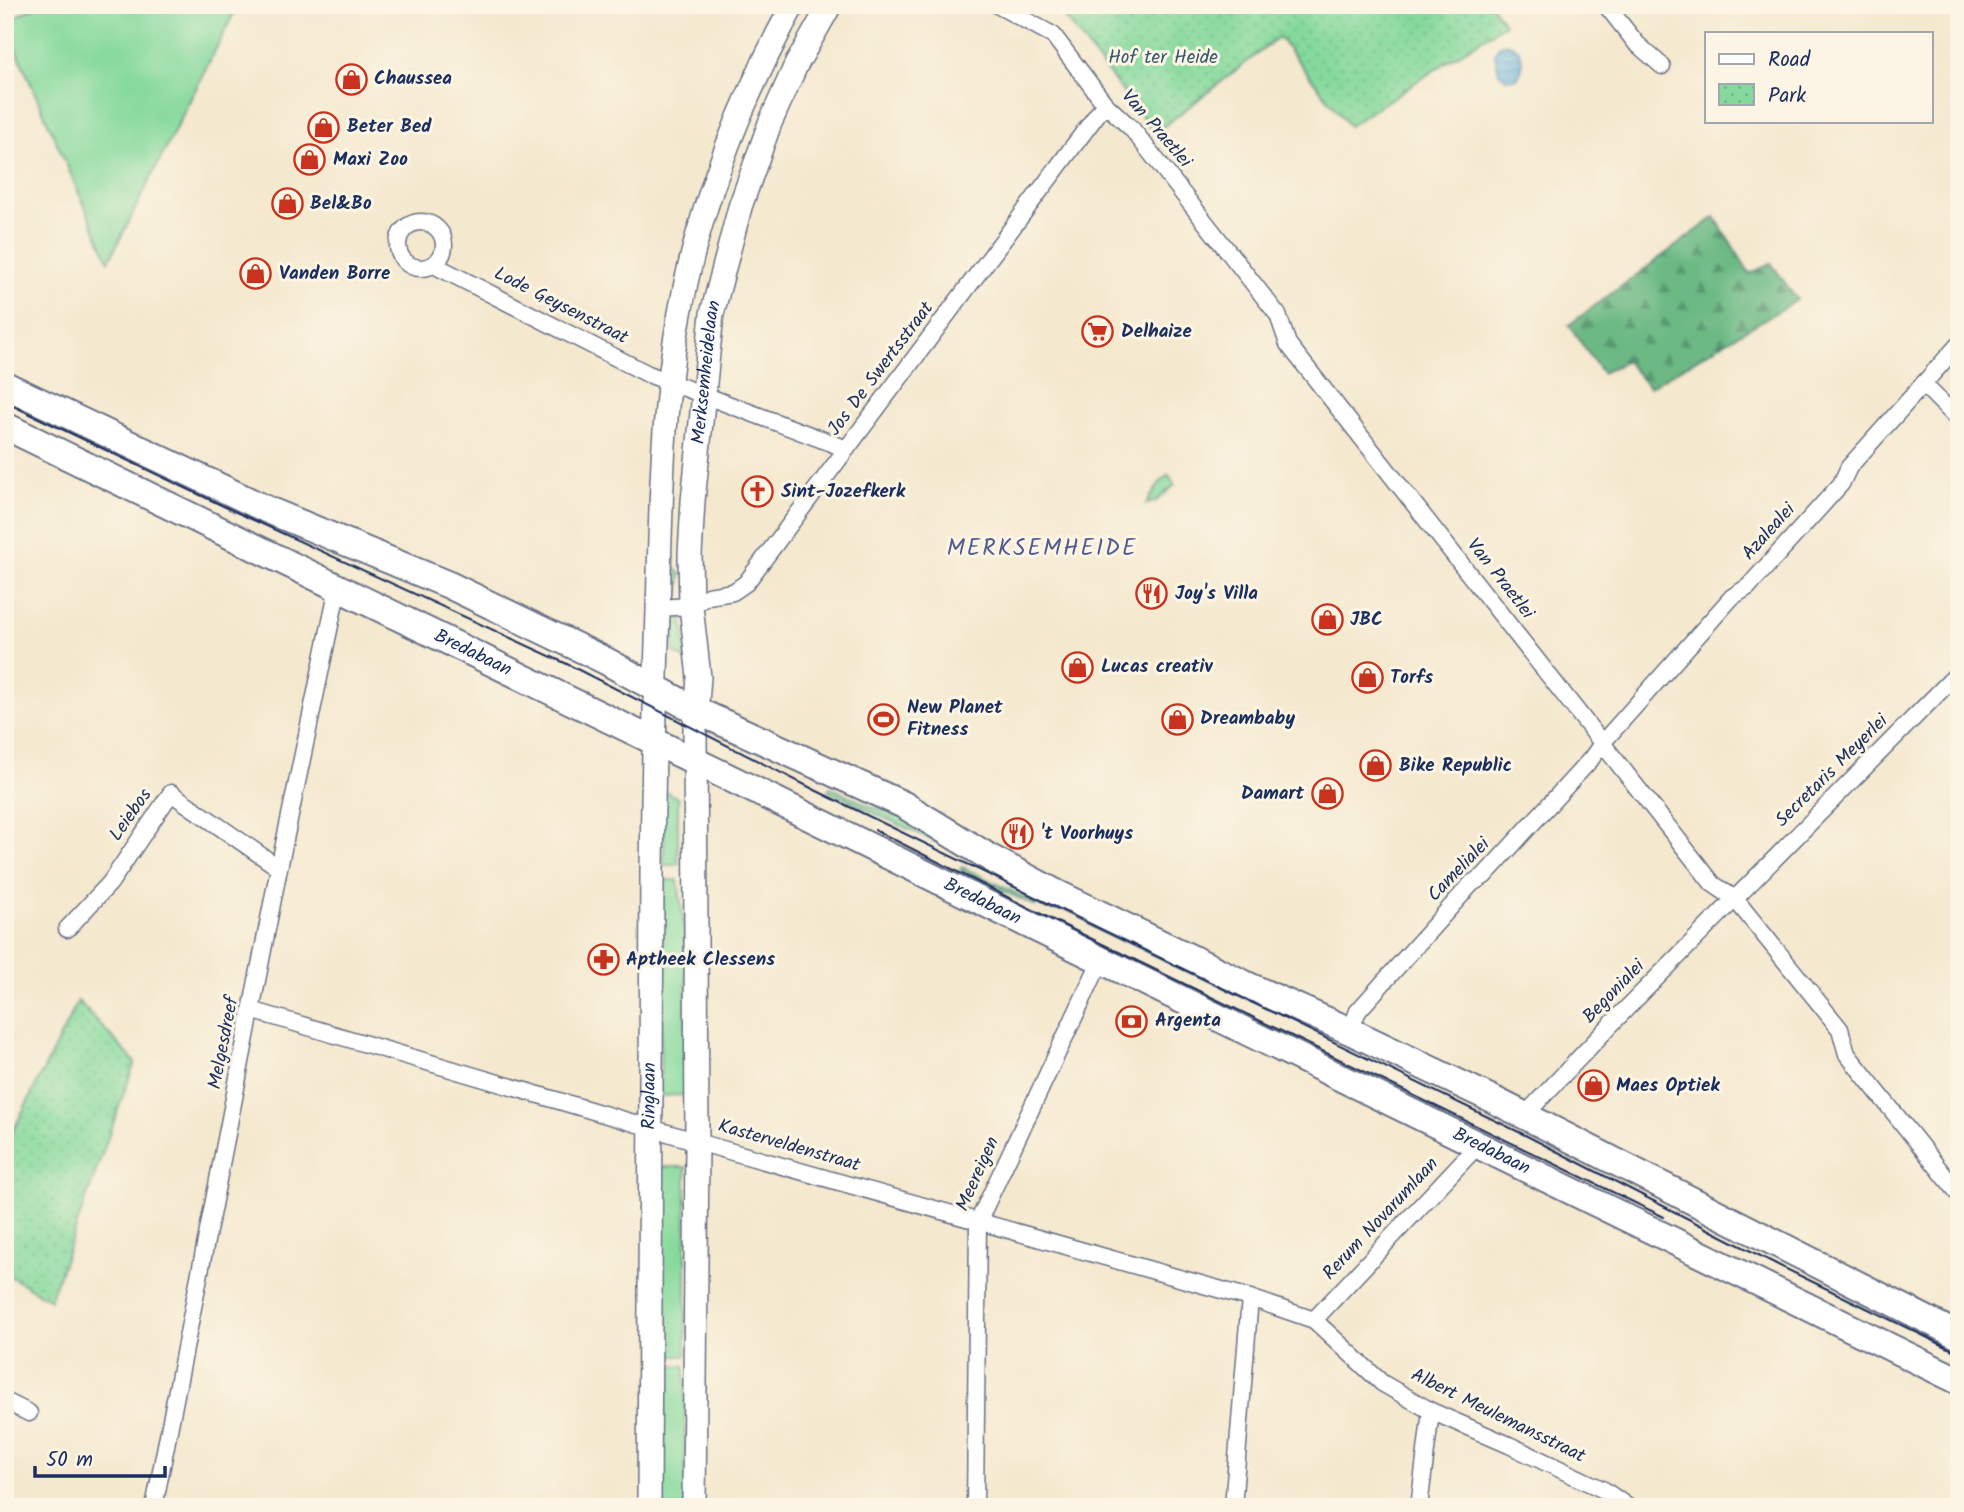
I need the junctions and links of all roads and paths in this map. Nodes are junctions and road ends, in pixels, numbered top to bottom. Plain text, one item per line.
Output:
1 (793, 5) edge
2 (830, 5) edge
3 (997, 5) edge
4 (1606, 5) edge
5 (1662, 66) dead end
6 (1105, 104) junction
7 (434, 265) dead end
8 (1959, 344) edge
9 (669, 382) junction
10 (1923, 384) junction
11 (5, 385) edge
12 (703, 396) junction
13 (1959, 420) edge
14 (5, 426) edge
15 (847, 449) junction
16 (338, 587) junction
17 (691, 606) junction
18 (658, 608) junction
19 (1959, 672) edge
20 (655, 686) junction
21 (695, 710) junction
22 (653, 742) junction
23 (1603, 742) junction
24 (695, 762) junction
25 (279, 868) junction
26 (1735, 899) junction
27 (66, 929) dead end
28 (1101, 960) junction
29 (251, 1010) junction
30 (1350, 1031) junction
31 (1524, 1116) junction
32 (649, 1126) junction
33 (697, 1141) junction
34 (1477, 1146) junction
35 (1959, 1194) edge
36 (978, 1222) junction
37 (1250, 1298) junction
38 (1314, 1320) junction
39 (1959, 1336) edge
40 (1959, 1381) edge
41 (5, 1401) edge
42 (1431, 1411) junction
43 (29, 1413) dead end
44 (154, 1507) edge
45 (649, 1507) edge
46 (694, 1507) edge
47 (975, 1507) edge
48 (1233, 1507) edge
49 (1419, 1507) edge
50 (1628, 1507) edge

1 - 9 street, Merksemheidelaan
2 - 12 street, Merksemheidelaan
3 - 6 street, Van Praetlei
4 - 5 street
6 - 15 street, Jos De Swertsstraat
6 - 23 street, Van Praetlei
7 - 9 street, Lode Geysenstraat
8 - 10 street, Azalealei
9 - 12 street, Lode Geysenstraat
9 - 18 street, Merksemheidelaan
10 - 13 street
10 - 23 street, Azalealei
11 - 20 main road
12 - 15 street, Lode Geysenstraat
12 - 17 street, Merksemheidelaan
14 - 16 main road, Bredabaan
15 - 17 street, Jos De Swertsstraat
16 - 22 main road, Bredabaan
16 - 25 street, Melgesdreef
17 - 18 street, Jos De Swertsstraat
17 - 21 street, Merksemheidelaan
18 - 20 street, Merksemheidelaan
19 - 26 street, Secretaris Meyerlei
20 - 21 main road
20 - 22 street, Ringlaan
21 - 24 street, Merksemheidelaan
21 - 30 main road
22 - 24 main road, Bredabaan
22 - 32 street, Ringlaan
23 - 26 street, Van Praetlei
23 - 30 street, Camelialei
24 - 28 main road, Bredabaan
24 - 33 street
25 - 27 street, Leiebos
25 - 29 street, Melgesdreef
26 - 31 street, Begonialei
26 - 35 street, Van Praetlei
28 - 34 main road, Bredabaan
28 - 36 street, Meereigen
29 - 32 street, Kasterveldenstraat
29 - 44 street, Melgesdreef
30 - 31 main road
31 - 39 main road
32 - 33 street, Kasterveldenstraat
32 - 45 street, Ringlaan
33 - 36 street, Kasterveldenstraat
33 - 46 street
34 - 38 street, Rerum Novarumlaan
34 - 40 main road, Bredabaan
36 - 37 street, Kasterveldenstraat
36 - 47 street, Meereigen
37 - 38 street, Kasterveldenstraat
37 - 48 street
38 - 42 street, Albert Meulemansstraat
41 - 43 street
42 - 49 street
42 - 50 street, Albert Meulemansstraat

